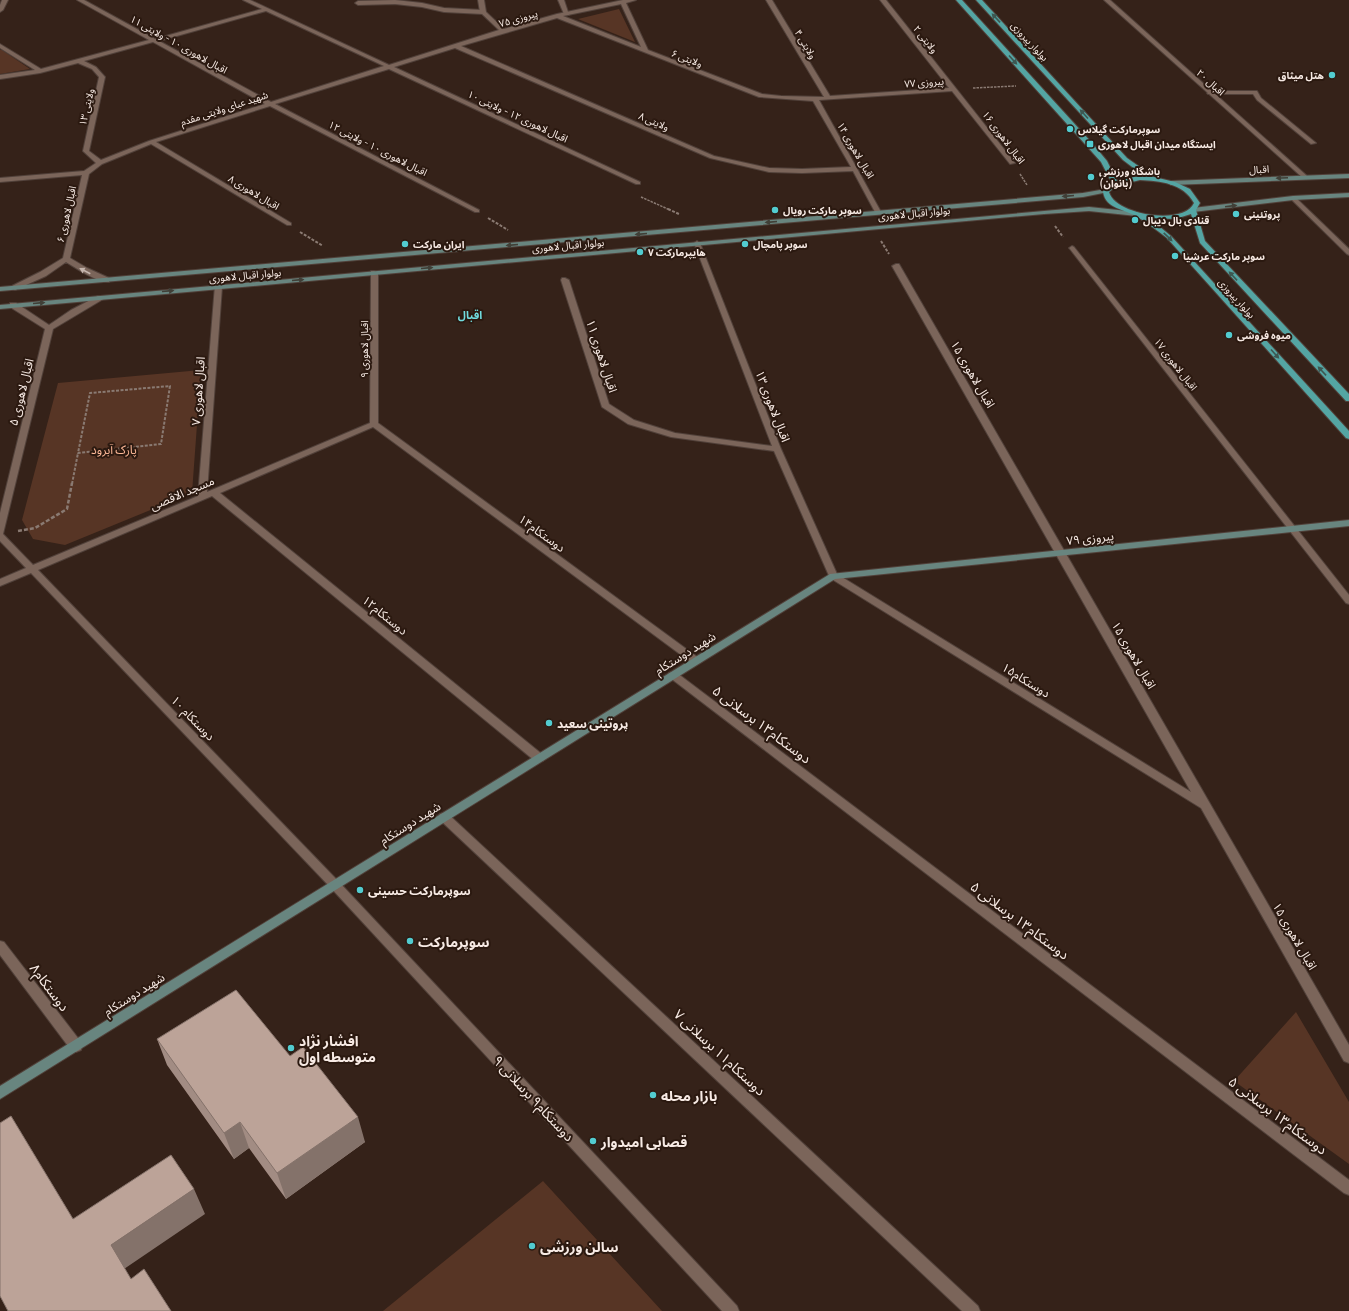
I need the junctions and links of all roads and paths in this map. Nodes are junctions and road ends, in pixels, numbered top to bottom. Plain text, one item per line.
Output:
1 (5, 0) edge
2 (80, 0) edge
3 (246, 0) edge
4 (481, 0) edge
5 (561, 0) edge
6 (633, 0) edge
7 (769, 0) edge
8 (883, 0) edge
9 (959, 0) edge
10 (979, 0) edge
11 (1107, 0) edge
12 (627, 1) edge
13 (358, 3) dead end
14 (0, 10) edge
15 (266, 10) junction
16 (483, 12) junction
17 (566, 14) junction
18 (557, 16) junction
19 (502, 31) junction
20 (154, 40) junction
21 (0, 46) edge
22 (456, 46) junction
23 (646, 52) junction
24 (79, 61) junction
25 (388, 67) junction
26 (40, 70) junction
27 (0, 77) edge
28 (1036, 85) junction
29 (954, 89) junction
30 (1210, 93) junction
31 (815, 98) junction
32 (828, 98) junction
33 (270, 104) junction
34 (151, 142) junction
35 (1313, 143) dead end
36 (100, 163) junction
37 (1012, 163) joint
38 (856, 169) junction
39 (86, 174) junction
40 (1305, 176) junction
41 (1349, 176) edge
42 (1152, 179) junction
43 (0, 180) edge
44 (638, 183) joint
45 (1115, 183) junction
46 (1171, 183) junction
47 (1106, 191) junction
48 (1349, 195) edge
49 (1293, 198) junction
50 (1036, 199) junction
51 (1193, 210) junction
52 (477, 211) joint
53 (878, 212) junction
54 (1044, 212) junction
55 (680, 214) dead end
56 (1137, 214) junction
57 (289, 224) joint
58 (872, 227) junction
59 (564, 240) junction
60 (698, 243) junction
61 (530, 244) junction
62 (1072, 248) joint
63 (1349, 252) edge
64 (570, 255) junction
65 (66, 259) junction
66 (346, 259) junction
67 (896, 266) joint
68 (374, 273) junction
69 (106, 280) junction
70 (565, 280) dead end
71 (218, 287) junction
72 (16, 288) junction
73 (0, 290) edge
74 (101, 298) junction
75 (13, 305) junction
76 (0, 306) edge
77 (49, 328) junction
78 (1349, 399) edge
79 (374, 424) junction
80 (1349, 436) edge
81 (777, 449) junction
82 (78, 453) junction
83 (213, 492) junction
84 (202, 497) junction
85 (1349, 523) edge
86 (1292, 529) junction
87 (0, 532) edge
88 (14, 532) dead end
89 (0, 536) edge
90 (1061, 553) junction
91 (32, 570) junction
92 (833, 576) junction
93 (0, 583) edge
94 (1349, 601) edge
95 (696, 661) junction
96 (673, 675) junction
97 (539, 758) junction
98 (1206, 806) junction
99 (444, 817) junction
100 (335, 885) junction
101 (0, 946) edge
102 (76, 1046) junction
103 (1349, 1057) edge
104 (0, 1093) edge
105 (1349, 1188) edge
106 (732, 1311) edge
107 (973, 1311) edge

1 - 14 street
2 - 20 street, اقبال لاهوری ۱۰ - ولایتی ۱۱
3 - 15 street, اقبال لاهوری ۱۲ - ولایتی ۱۰
4 - 16 street
5 - 17 street
6 - 12 street, پیروزی ۷۵
7 - 32 street, ولایتی ۴
8 - 29 street, ولایتی ۲
9 -> 28 main road
42 -> 10 main road, بولوار پیروزی
11 - 30 street, اقبال ۲۰
12 - 17 street, پیروزی ۷۵
12 - 23 street
13 - 16 street
15 - 20 street
15 - 25 street, اقبال لاهوری ۱۲ - ولایتی ۱۰
16 - 19 street
17 - 18 street, پیروزی ۷۵
18 - 19 street, پیروزی ۷۵
18 - 23 street, ولایتی ۶
19 - 22 street, پیروزی ۷۵
20 - 24 street
20 - 33 street, اقبال لاهوری ۱۰ - ولایتی ۱۱
21 - 26 street
22 - 25 street, شهید عبای ولایتی مقدم
22 - 38 street, ولایتی ۸
23 - 31 street, ولایتی ۶
24 - 26 street
24 - 36 street, ولایتی ۱۳
25 - 33 street, شهید عبای ولایتی مقدم
25 - 44 street, اقبال لاهوری ۱۲ - ولایتی ۱۰
26 - 27 street
28 - 29 path, پیروزی ۷۷
28 - 45 main road
29 - 32 street, پیروزی ۷۷
29 - 37 street, اقبال لاهوری ۱۶
30 - 35 street
30 - 40 street, اقبال ۲۰
31 - 32 street, پیروزی ۷۷
31 - 38 street, اقبال لاهوری ۱۴
33 - 34 street, شهید عبای ولایتی مقدم
33 - 52 street, اقبال لاهوری ۱۰ - ولایتی ۱۲
34 - 36 street, شهید عبای ولایتی مقدم
34 - 57 street, اقبال لاهوری ۸
36 - 39 street, شهید عبای ولایتی مقدم
37 - 50 path, اقبال لاهوری ۱۶
38 - 53 street, اقبال لاهوری ۱۴
39 - 43 street
39 - 65 street, اقبال لاهوری ۶
40 - 41 main road, اقبال
40 -> 46 main road, اقبال
42 - 45 main road
42 - 46 main road, بولوار پیروزی
44 - 55 path
45 - 47 main road
46 - 51 main road, بولوار پیروزی
47 -> 50 main road, بولوار اقبال لاهوری
47 - 56 main road
48 - 49 main road
51 -> 49 main road
49 - 63 street
50 - 53 main road, بولوار اقبال لاهوری
51 - 56 main road
78 -> 51 main road, بولوار پیروزی
52 - 61 path
53 -> 59 main road, بولوار اقبال لاهوری
54 - 56 main road, بولوار اقبال لاهوری
54 - 58 main road, بولوار اقبال لاهوری
54 - 62 path
56 -> 80 main road, بولوار پیروزی
57 - 66 path
58 - 60 main road, بولوار اقبال لاهوری
58 - 67 path
59 - 61 main road, بولوار اقبال لاهوری
59 - 64 main road
60 - 64 main road, بولوار اقبال لاهوری
60 - 81 street, اقبال لاهوری ۱۳
61 -> 66 main road, بولوار اقبال لاهوری
62 - 86 street, اقبال لاهوری ۱۷
68 -> 64 main road, بولوار اقبال لاهوری
69 -> 65 street
65 - 72 street
66 - 69 main road, بولوار اقبال لاهوری
67 - 90 street, اقبال لاهوری ۱۵
71 -> 68 main road, بولوار اقبال لاهوری
68 - 79 street, اقبال لاهوری ۹
69 - 72 main road, بولوار اقبال لاهوری
70 - 81 street, اقبال لاهوری ۱۱
74 -> 71 main road, بولوار اقبال لاهوری
71 - 84 street, اقبال لاهوری ۷
72 - 73 main road, بولوار اقبال لاهوری
75 -> 74 main road, بولوار اقبال لاهوری
74 - 77 street
75 - 76 main road, بولوار اقبال لاهوری
75 - 77 street
77 - 87 street, اقبال لاهوری ۵
79 - 83 street, مسجد الاقصی
79 - 95 street, دوستکام۱۴
81 - 92 street, اقبال لاهوری ۱۳
82 - 82 path
82 - 88 path
83 - 84 street, مسجد الاقصی
83 - 97 street, دوستکام۱۲
84 - 91 street, مسجد الاقصی
85 - 86 main road, پیروزی ۷۹
86 - 90 main road, پیروزی ۷۹
86 - 94 street, اقبال لاهوری ۱۷
89 - 91 street
90 - 92 main road, پیروزی ۷۹
90 - 98 street, اقبال لاهوری ۱۵
91 - 93 street, مسجد الاقصی
91 - 100 street, دوستکام ۱۰
92 - 95 main road, شهید دوستکام
92 - 98 street, دوستکام۱۵
95 - 96 main road, شهید دوستکام
96 - 97 main road, شهید دوستکام
96 - 105 street, دوستکام۱۳ برسلانی ۵
97 - 99 main road, شهید دوستکام
98 - 103 street, اقبال لاهوری ۱۵
99 - 100 main road, شهید دوستکام
99 - 107 street, دوستکام۱۱ برسلانی ۷
100 - 102 main road, شهید دوستکام
100 - 106 street, دوستکام۹ برسلانی ۹
101 - 102 street, دوستکام۸
102 - 104 main road, شهید دوستکام

